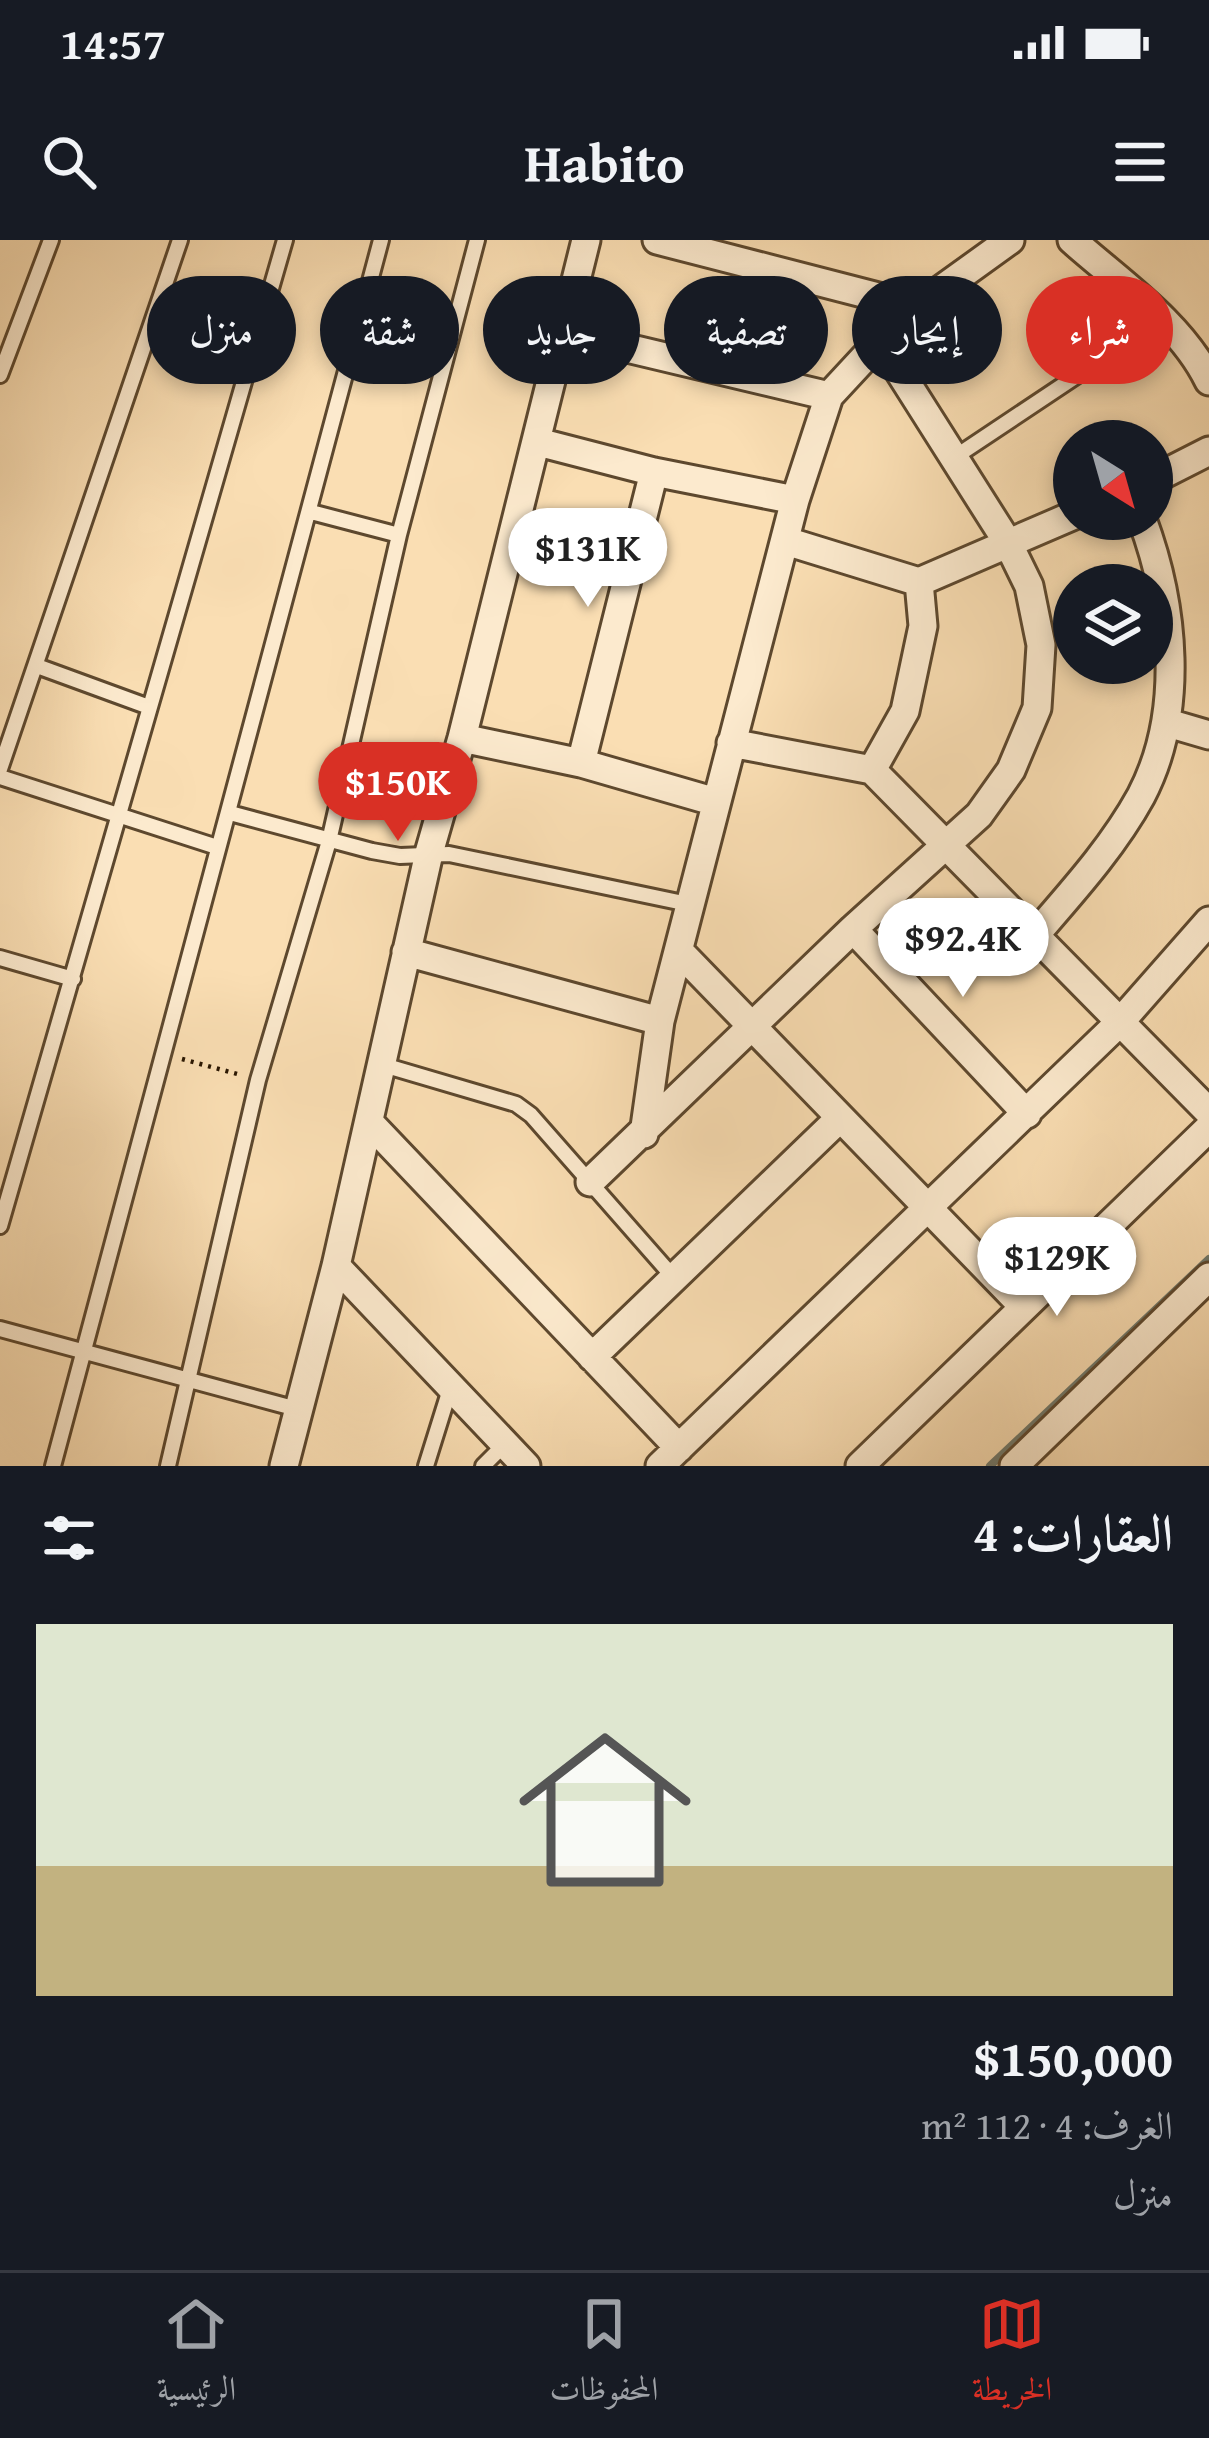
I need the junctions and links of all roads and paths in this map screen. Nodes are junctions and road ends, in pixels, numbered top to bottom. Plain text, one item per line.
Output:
1 (51, 240) edge
2 (180, 240) edge
3 (285, 240) edge
4 (381, 240) edge
5 (477, 240) edge
6 (586, 240) edge
7 (657, 240) edge
8 (1010, 240) edge
9 (1072, 240) edge
10 (577, 276) edge
11 (960, 276) edge
12 (1113, 276) edge
13 (852, 290) edge
14 (1173, 332) edge
15 (640, 351) edge
16 (852, 371) edge
17 (0, 375) edge
18 (1209, 381) edge
19 (552, 384) edge
20 (907, 384) edge
21 (1064, 384) edge
22 (829, 396) junction
23 (538, 442) junction
24 (1209, 451) edge
25 (952, 459) junction
26 (1173, 469) edge
27 (655, 472) junction
28 (795, 500) junction
29 (311, 512) junction
30 (1053, 524) edge
31 (399, 536) junction
32 (1150, 540) edge
33 (786, 541) junction
34 (1008, 542) junction
35 (919, 582) junction
36 (38, 666) junction
37 (149, 707) junction
38 (1168, 723) junction
39 (1209, 735) edge
40 (462, 738) junction
41 (731, 742) junction
42 (581, 763) junction
43 (872, 770) junction
44 (0, 773) edge
45 (716, 802) junction
46 (230, 813) junction
47 (118, 815) junction
48 (329, 841) junction
49 (950, 844) junction
50 (217, 847) junction
51 (429, 853) junction
52 (693, 905) junction
53 (1209, 921) edge
54 (853, 929) junction
55 (1035, 934) junction
56 (679, 950) junction
57 (406, 952) junction
58 (0, 958) edge
59 (73, 979) junction
60 (660, 1021) junction
61 (1121, 1021) junction
62 (753, 1027) junction
63 (164, 1053) junction
64 (380, 1064) junction
65 (258, 1080) junction
66 (1209, 1112) edge
67 (1027, 1114) junction
68 (840, 1118) junction
69 (369, 1122) junction
70 (1209, 1128) edge
71 (644, 1134) junction
72 (590, 1182) junction
73 (929, 1210) junction
74 (0, 1226) edge
75 (337, 1266) junction
76 (1209, 1277) edge
77 (675, 1279) junction
78 (1024, 1307) junction
79 (0, 1329) edge
80 (84, 1352) junction
81 (592, 1357) junction
82 (191, 1381) junction
83 (451, 1386) junction
84 (297, 1409) junction
85 (506, 1444) junction
86 (669, 1457) edge
87 (53, 1466) edge
88 (168, 1466) edge
89 (284, 1466) edge
90 (426, 1466) edge
91 (483, 1466) edge
92 (526, 1466) edge
93 (860, 1466) edge
94 (1015, 1466) edge

1 - 17 lane
2 - 36 lane
3 - 37 lane
4 - 29 lane
5 - 31 lane
6 - 10 street
7 - 13 street
8 - 11 street
9 - 12 street
14 - 18 street
15 - 22 street
16 - 22 street
19 - 23 street
20 - 25 street
21 - 25 lane
22 - 28 street
23 - 27 street
23 - 40 street
24 - 26 street
25 - 34 street
27 - 28 street
27 - 42 street
28 - 33 street
29 - 31 lane
29 - 46 lane
30 - 34 street
31 - 48 lane
32 - 38 street
33 - 35 street
33 - 41 street
34 - 35 street
34 - 49 street
35 - 43 street
36 - 37 lane
36 - 44 lane
37 - 47 lane
38 - 39 street
38 - 55 street
40 - 42 street
40 - 51 street
41 - 43 street
41 - 45 street
42 - 45 street
43 - 49 street
44 - 47 lane
45 - 52 street
46 - 48 lane
46 - 50 lane
47 - 50 lane
47 - 59 lane
48 - 51 lane
48 - 65 lane
49 - 54 street
49 - 55 street
50 - 63 lane
51 - 52 lane
51 - 57 street
52 - 56 street
53 - 61 street
54 - 62 street
54 - 67 street
55 - 61 street
56 - 60 street
56 - 62 street
57 - 60 street
57 - 64 street
58 - 59 lane
59 - 74 lane
60 - 71 street
61 - 66 street
61 - 67 street
62 - 68 street
62 - 71 street
63 - 65 path
63 - 80 lane
64 - 69 street
64 - 72 lane
65 - 82 lane
67 - 73 street
68 - 73 street
68 - 77 street
69 - 75 street
69 - 81 street
70 - 78 street
71 - 72 street
72 - 77 lane
73 - 78 street
73 - 86 street
75 - 83 street
75 - 84 street
76 - 94 street
77 - 81 street
78 - 93 street
79 - 80 lane
80 - 82 lane
80 - 87 lane
81 - 86 street
82 - 84 lane
82 - 88 lane
83 - 85 street
83 - 90 lane
84 - 89 street
85 - 91 lane
85 - 92 street

